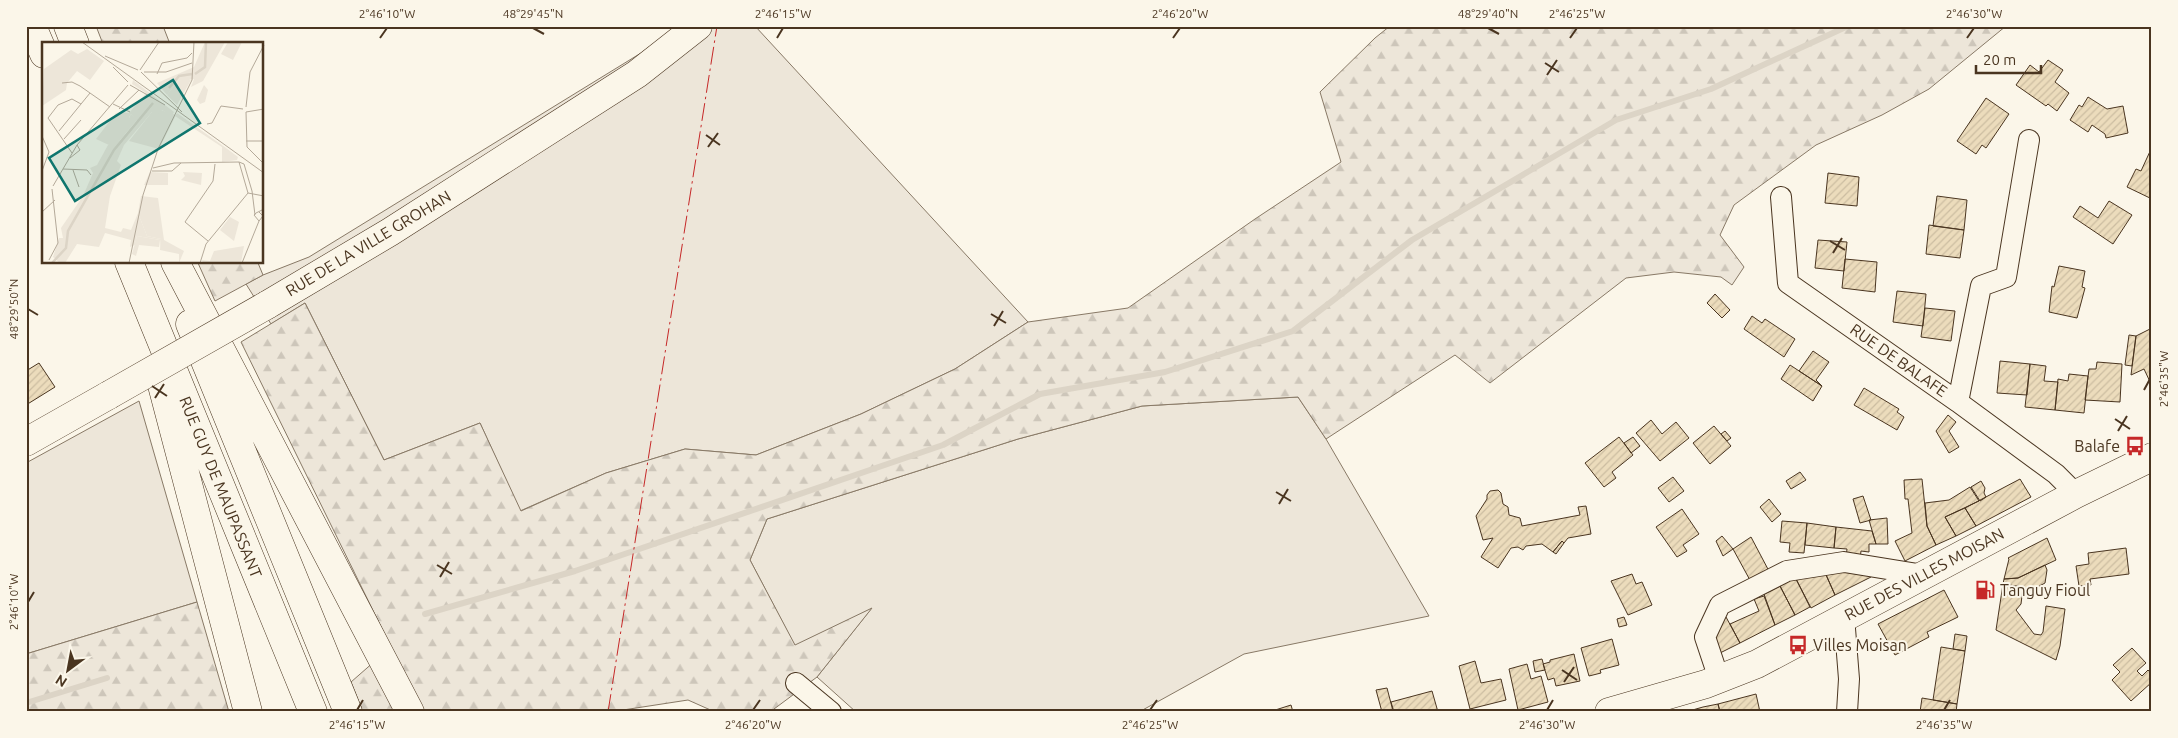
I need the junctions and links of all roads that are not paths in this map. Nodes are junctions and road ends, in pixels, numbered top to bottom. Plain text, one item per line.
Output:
1 (32, 26) edge
2 (68, 26) edge
3 (698, 26) edge
4 (74, 42) edge
5 (42, 49) edge
6 (2029, 140) dead end
7 (1781, 197) dead end
8 (165, 264) edge
9 (176, 264) edge
10 (131, 267) edge
11 (1958, 402) junction
12 (26, 442) edge
13 (2152, 457) edge
14 (2076, 494) junction
15 (1924, 575) junction
16 (1844, 616) junction
17 (1720, 679) junction
18 (796, 683) dead end
19 (248, 712) edge
20 (313, 712) edge
21 (348, 712) edge
22 (410, 712) edge
23 (831, 712) edge
24 (1609, 712) edge
25 (1847, 712) edge

1 - 5 main road
2 - 4 main road
3 - 12 main road, RUE DE LA VILLE GROHAN, bridge
6 - 11 street
7 - 11 street, RUE DE BALAFE
8 - 21 main road, RUE GUY DE MAUPASSANT
9 - 22 main road
10 - 19 main road
10 - 20 main road, RUE GUY DE MAUPASSANT
11 - 14 street, RUE DE BALAFE
13 - 14 main road, RUE DES VILLES MOISAN
14 - 15 main road, RUE DES VILLES MOISAN
15 - 16 main road, RUE DES VILLES MOISAN
15 - 17 street
16 - 17 main road, RUE DES VILLES MOISAN
16 - 25 street
17 - 24 main road, RUE DES VILLES MOISAN
18 - 23 street

